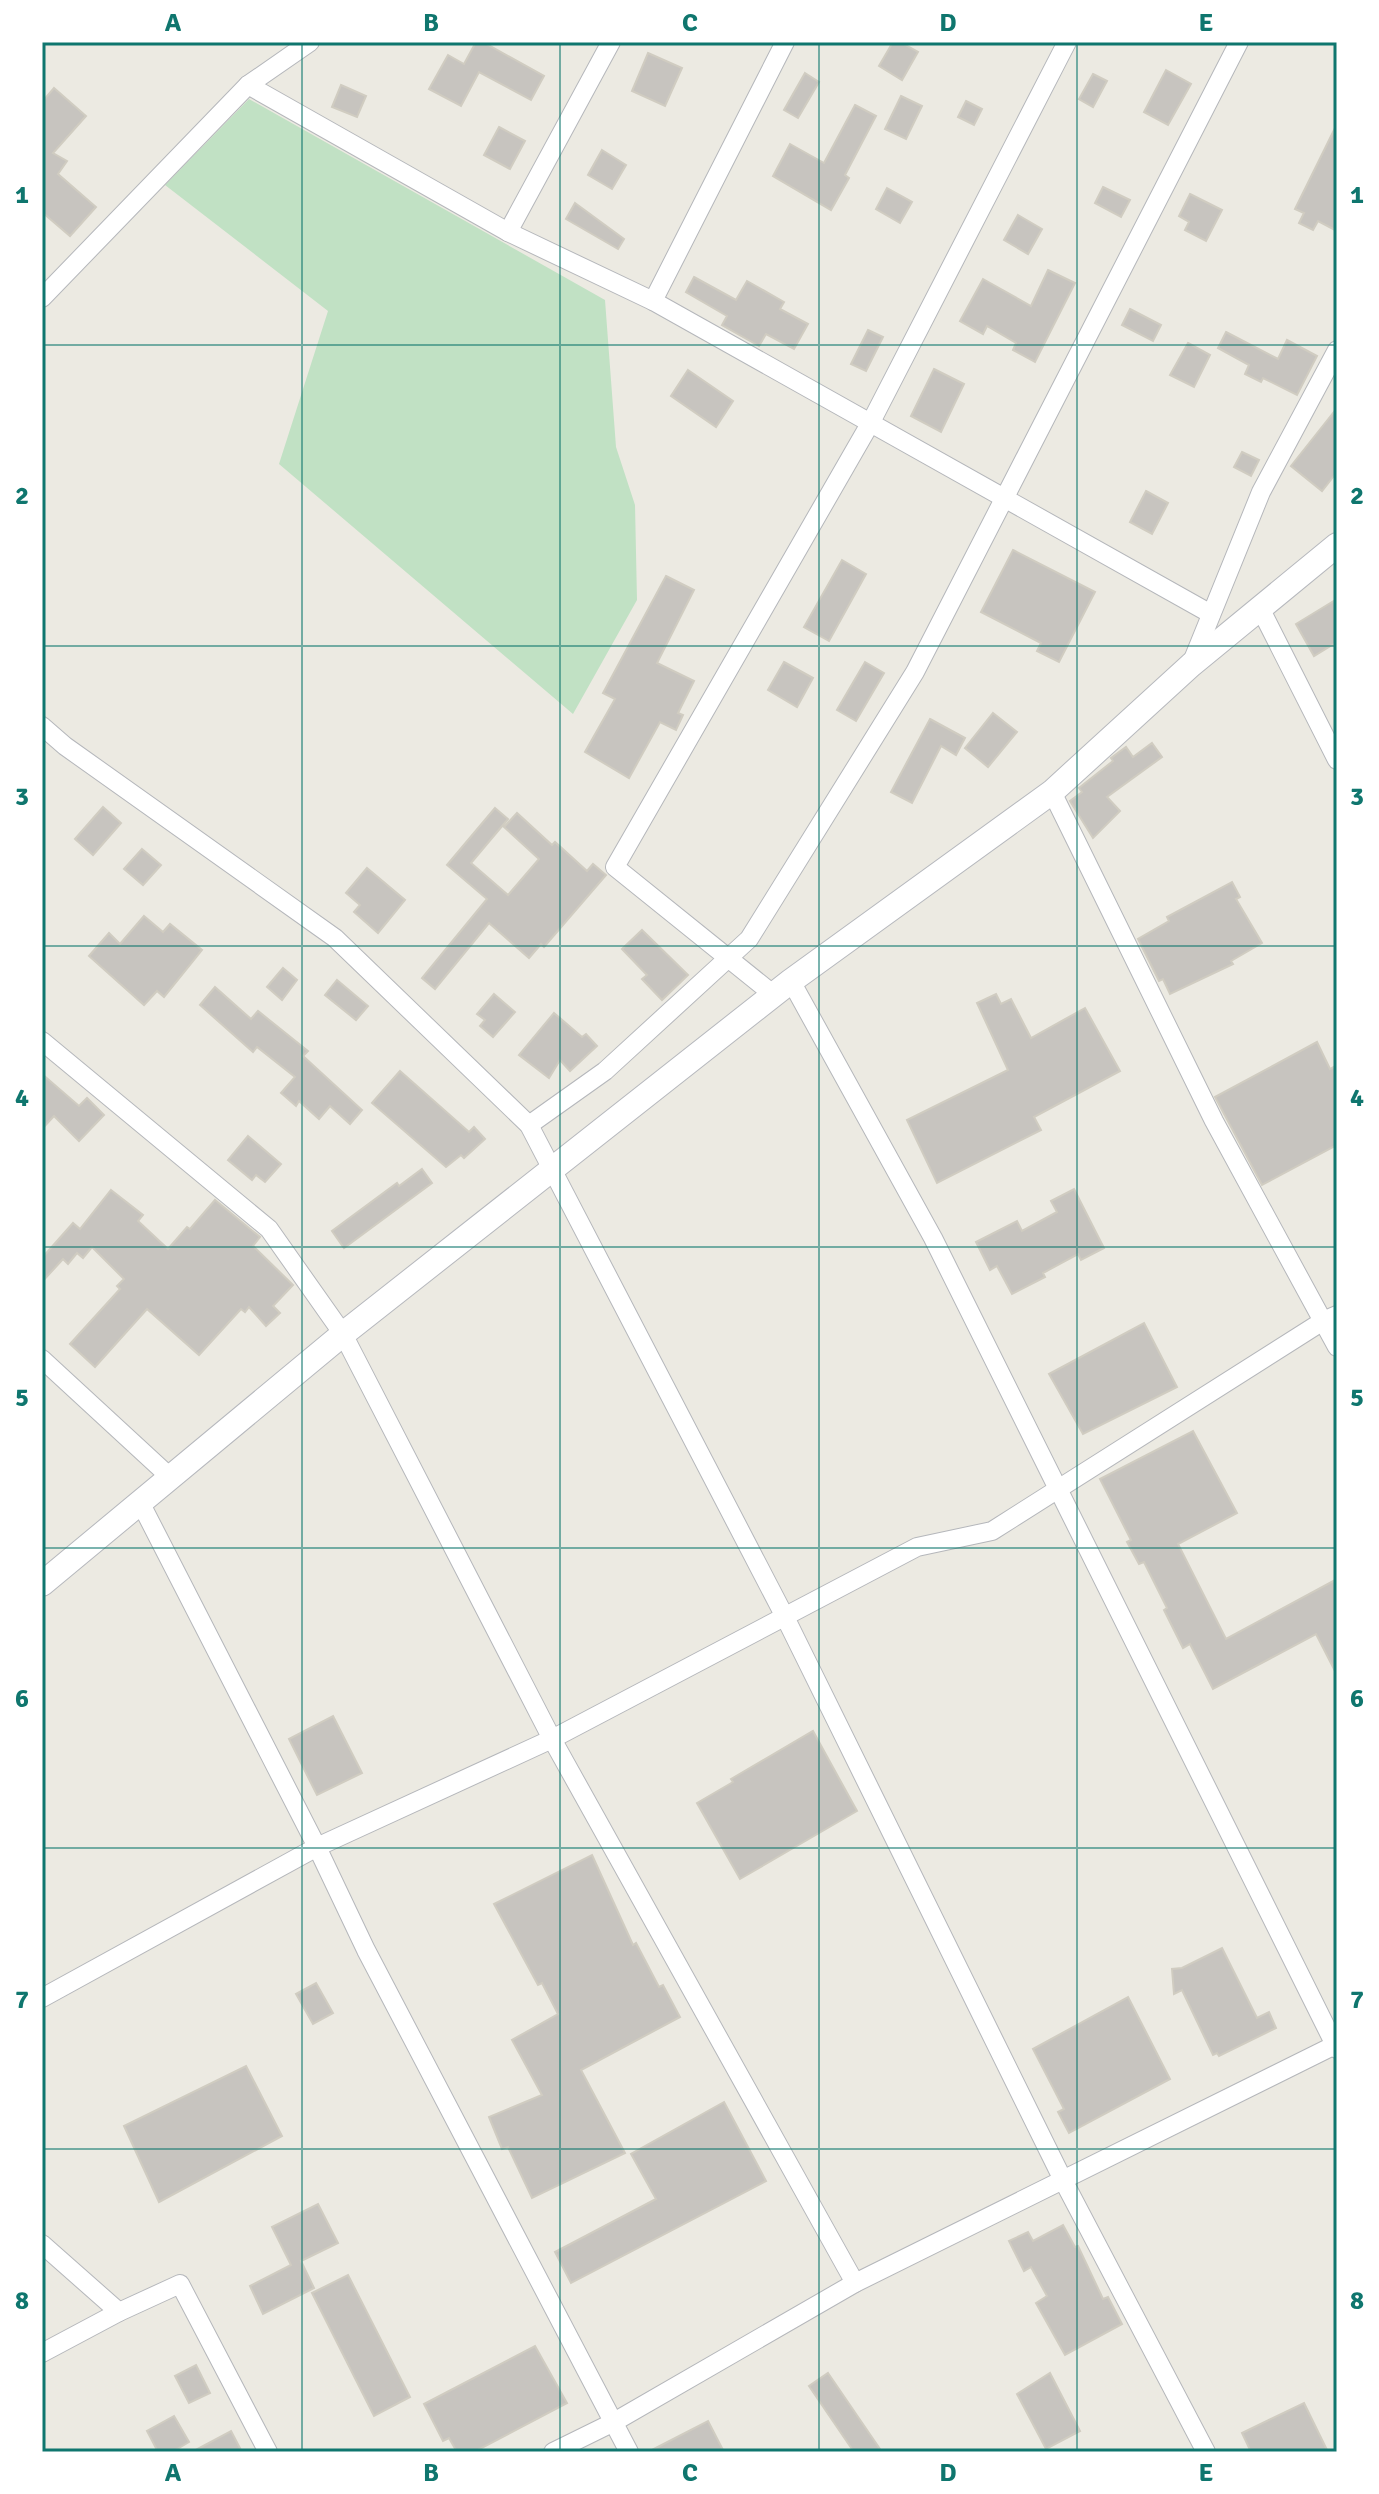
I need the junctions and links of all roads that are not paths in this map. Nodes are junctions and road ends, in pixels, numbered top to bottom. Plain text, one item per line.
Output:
1 (310, 42) edge
2 (611, 42) edge
3 (785, 42) edge
4 (1067, 42) edge
5 (1239, 42) edge
6 (248, 85) junction
7 (508, 232) junction
8 (42, 298) edge
9 (653, 301) junction
10 (1337, 350) edge
11 (871, 422) junction
12 (1003, 499) junction
13 (1337, 545) edge
14 (1260, 608) junction
15 (1211, 614) junction
16 (1191, 665) junction
17 (42, 726) edge
18 (1337, 760) edge
19 (1052, 792) junction
20 (728, 958) junction
21 (783, 988) junction
22 (42, 1041) edge
23 (529, 1125) junction
24 (553, 1171) junction
25 (1330, 1318) edge
26 (343, 1334) junction
27 (1337, 1347) edge
28 (42, 1359) edge
29 (170, 1477) junction
30 (1059, 1488) junction
31 (140, 1502) junction
32 (42, 1584) edge
33 (785, 1617) junction
34 (552, 1739) junction
35 (317, 1847) junction
36 (42, 1998) edge
37 (1336, 2046) edge
38 (1063, 2180) junction
39 (42, 2244) edge
40 (855, 2283) junction
41 (119, 2312) junction
42 (42, 2353) edge
43 (614, 2422) junction
44 (268, 2452) edge
45 (553, 2452) edge
46 (629, 2452) edge
47 (1206, 2452) edge

1 - 6 street
2 - 7 street
3 - 9 street
4 - 11 street
5 - 12 street
6 - 7 street
6 - 8 street
7 - 9 street
9 - 11 street
10 - 15 street
11 - 12 street
11 - 20 street
12 - 15 street
12 - 20 street
13 - 14 main road
14 - 16 main road
14 - 18 street
15 - 16 street
16 - 19 main road
17 - 23 street
19 - 21 main road
19 - 25 street
20 - 21 street
20 - 23 street
21 - 24 main road
21 - 30 street
22 - 26 street
23 - 24 street
24 - 26 main road
24 - 33 street
25 - 27 street
25 - 30 street
26 - 29 main road
26 - 34 street
28 - 29 street
29 - 31 main road
30 - 33 street
30 - 37 street
31 - 32 main road
31 - 35 street
33 - 34 street
33 - 38 street
34 - 35 street
34 - 40 street
35 - 36 street
35 - 43 street
37 - 38 street
38 - 40 street
38 - 47 street
39 - 41 street
40 - 43 street
41 - 42 street
41 - 44 street
43 - 45 street
43 - 46 street

